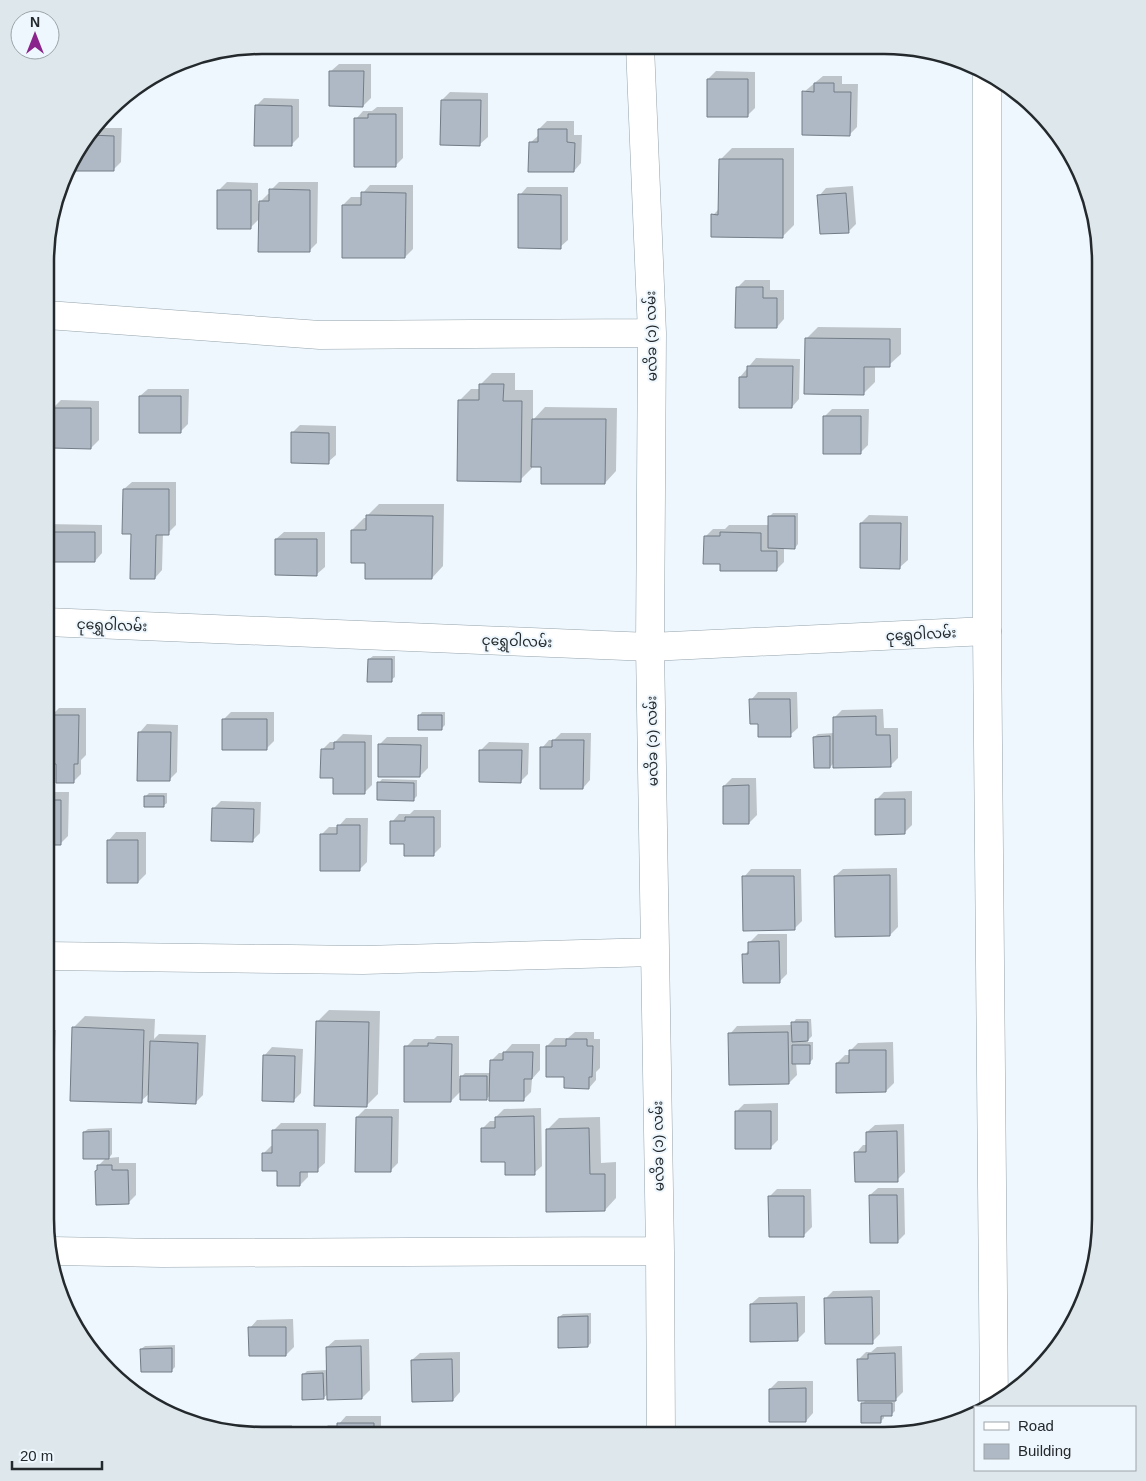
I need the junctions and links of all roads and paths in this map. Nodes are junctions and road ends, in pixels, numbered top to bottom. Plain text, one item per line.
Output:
1 (640, 54) edge
2 (988, 82) edge
3 (54, 316) edge
4 (652, 333) junction
5 (54, 622) edge
6 (987, 631) junction
7 (650, 647) junction
8 (655, 952) junction
9 (54, 956) edge
10 (57, 1251) edge
11 (660, 1251) junction
12 (994, 1396) edge
13 (661, 1427) edge

1 - 4 street, မလိခ (၁) လမ်း
2 - 6 street
3 - 4 street
4 - 7 street, မလိခ (၁) လမ်း
5 - 7 street, ငုရွှေဝါလမ်း
6 - 7 street, ငုရွှေဝါလမ်း
6 - 12 street
7 - 8 street, မလိခ (၁) လမ်း
8 - 9 street
8 - 11 street, မလိခ (၁) လမ်း
10 - 11 street
11 - 13 street, မလိခ (၁) လမ်း

